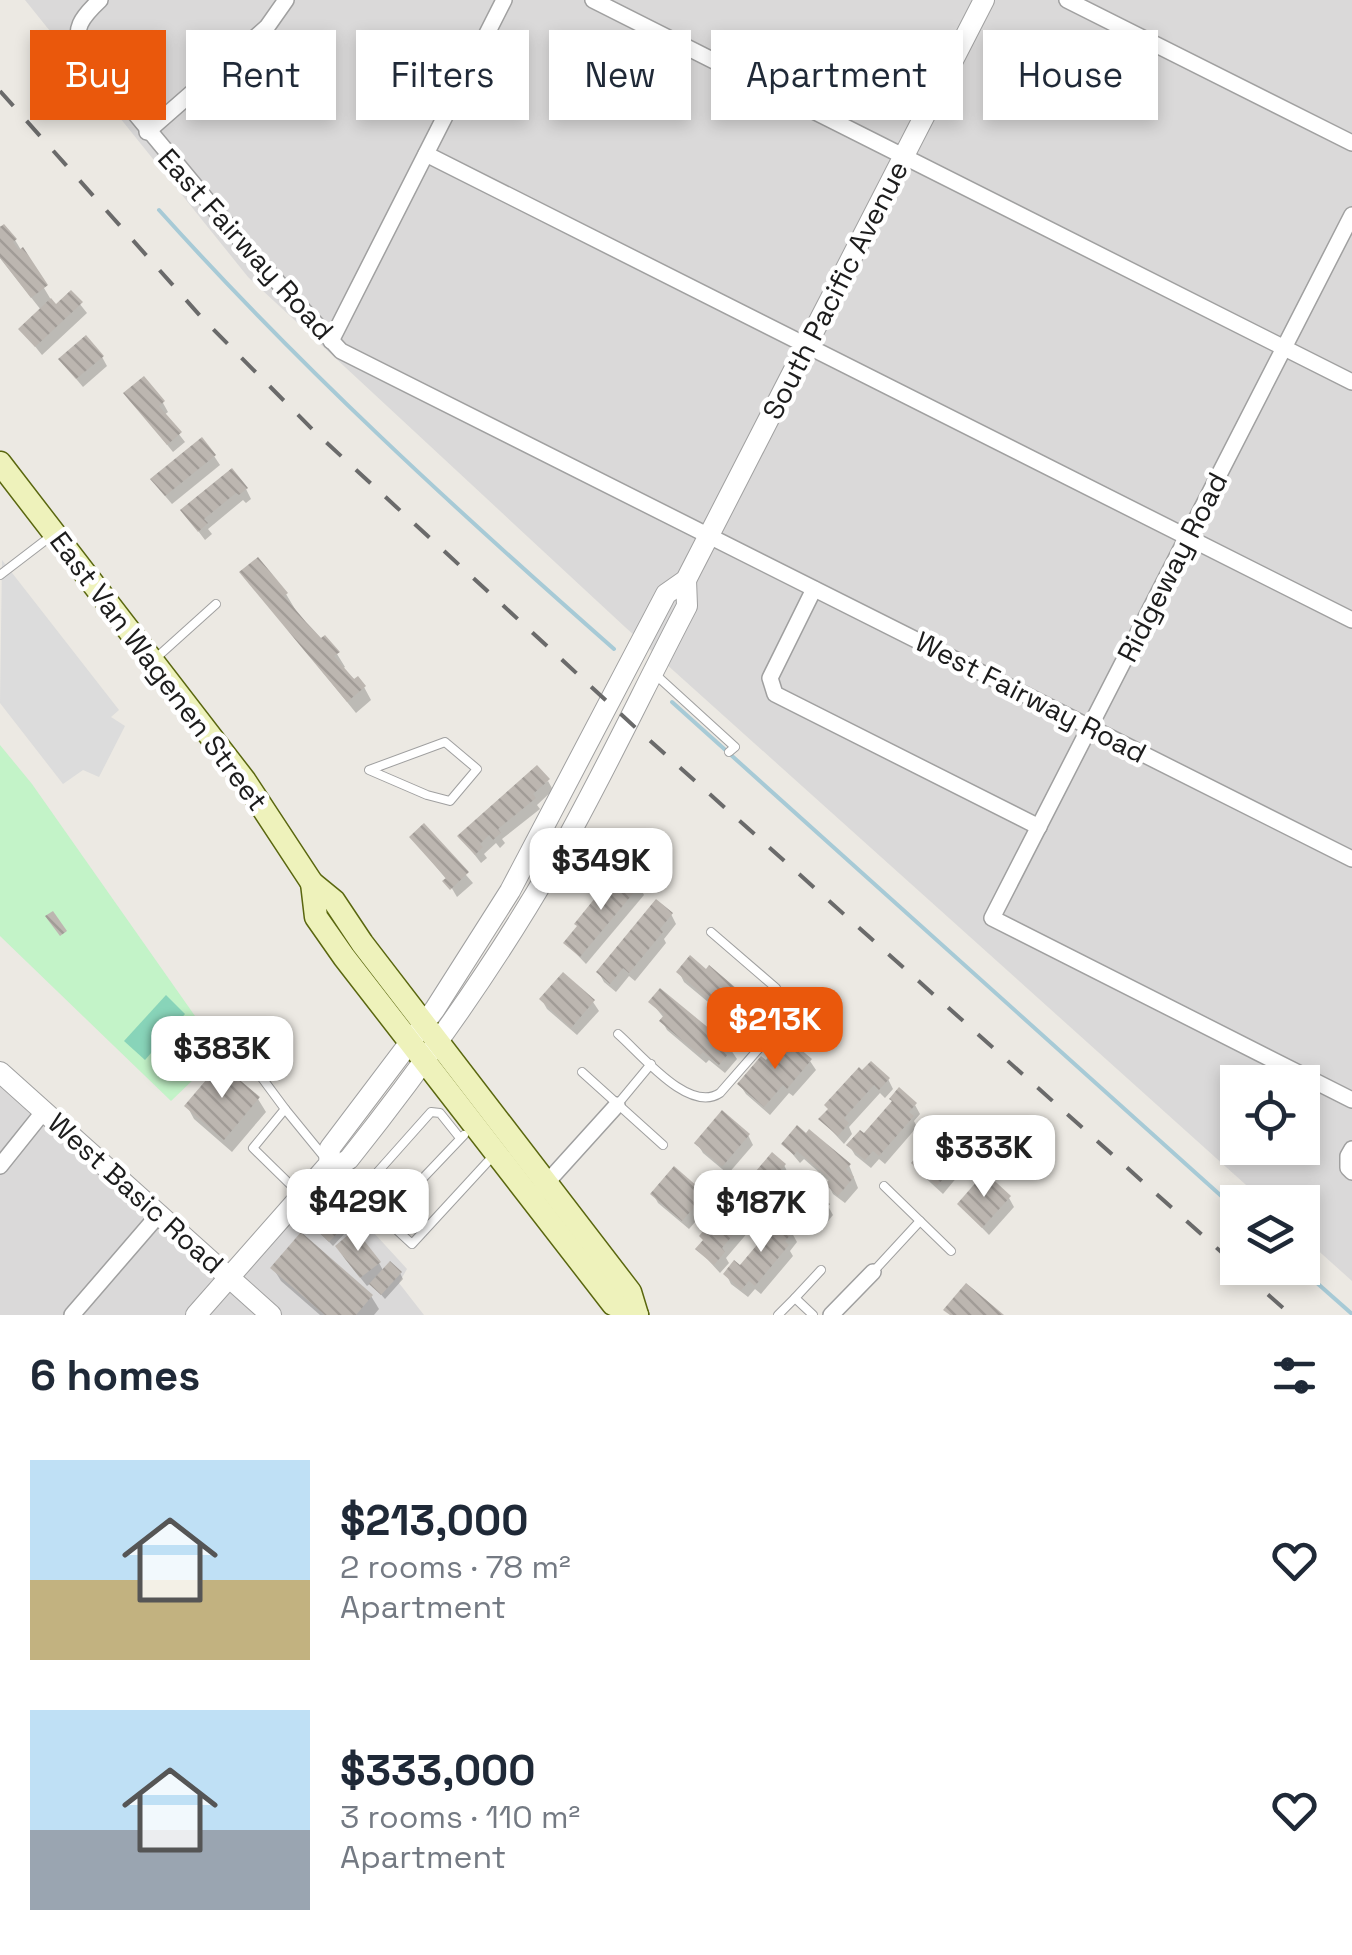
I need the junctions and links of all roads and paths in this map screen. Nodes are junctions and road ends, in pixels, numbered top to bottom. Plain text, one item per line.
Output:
1 (100, 0) edge
2 (286, 0) edge
3 (504, 0) edge
4 (593, 0) edge
5 (984, 0) edge
6 (1067, 0) edge
7 (148, 132) junction
8 (1352, 143) edge
9 (426, 154) junction
10 (904, 156) junction
11 (1352, 215) edge
12 (330, 340) junction
13 (807, 346) junction
14 (1284, 348) junction
15 (1352, 382) edge
16 (0, 463) edge
17 (54, 534) junction
18 (709, 536) junction
19 (1187, 537) junction
20 (0, 575) edge
21 (686, 580) junction
22 (814, 589) junction
23 (216, 604) dead end
24 (1352, 620) edge
25 (153, 661) junction
26 (652, 672) junction
27 (1090, 726) junction
28 (445, 742) joint
29 (729, 752) dead end
30 (1039, 827) junction
31 (1352, 859) edge
32 (711, 932) dead end
33 (618, 1034) dead end
34 (425, 1044) junction
35 (242, 1051) dead end
36 (651, 1064) junction
37 (0, 1072) edge
38 (582, 1072) dead end
39 (1352, 1100) edge
40 (617, 1106) junction
41 (285, 1109) junction
42 (44, 1110) junction
43 (467, 1131) junction
44 (663, 1145) dead end
45 (1352, 1149) edge
46 (496, 1153) junction
47 (328, 1164) junction
48 (0, 1166) edge
49 (1352, 1172) edge
50 (884, 1186) dead end
51 (539, 1191) junction
52 (358, 1194) junction
53 (301, 1195) junction
54 (160, 1212) junction
55 (384, 1218) junction
56 (920, 1221) junction
57 (951, 1252) dead end
58 (821, 1270) dead end
59 (873, 1272) joint
60 (230, 1277) junction
61 (795, 1298) junction
62 (72, 1315) edge
63 (196, 1315) edge
64 (271, 1315) edge
65 (637, 1315) edge
66 (778, 1315) edge
67 (813, 1315) edge
68 (831, 1315) edge

1 - 7 street, East Fairway Road
2 - 7 street
3 - 9 street
4 - 10 street
5 - 10 street, South Pacific Avenue
6 - 8 street
7 - 12 street, East Fairway Road
9 - 12 street
9 - 13 street
10 - 13 street, South Pacific Avenue
10 - 14 street
11 - 14 street, Ridgeway Road
12 - 18 street, East Fairway Road
13 - 18 street, South Pacific Avenue
13 - 19 street
14 - 15 street
14 - 19 street, Ridgeway Road
16 - 17 main road, East Van Wagenen Street
17 - 20 lane
17 - 25 main road, East Van Wagenen Street
18 - 21 street, South Pacific Avenue
18 - 22 street, West Fairway Road
19 - 24 street
19 - 27 street, Ridgeway Road
21 - 26 street, South Pacific Avenue
21 - 34 street, South Pacific Avenue
22 - 27 street, West Fairway Road
22 - 30 street
23 - 25 lane
25 - 34 main road, East Van Wagenen Street
26 - 29 lane
26 - 34 street, South Pacific Avenue
27 - 30 street, Ridgeway Road
27 - 31 street, West Fairway Road
28 - 28 lane
30 - 39 street, Ridgeway Road
32 - 36 lane
33 - 36 lane
34 - 43 main road
34 - 47 street
34 - 51 main road
35 - 41 lane
36 - 40 lane
37 - 42 street, West Basic Road
38 - 40 lane
40 - 44 lane
40 - 51 street
41 - 47 lane
41 - 53 lane
42 - 48 street
42 - 54 street, West Basic Road
43 - 46 main road
43 - 52 lane
43 - 55 lane
45 - 49 street
46 - 51 main road
46 - 55 lane
47 - 52 lane
47 - 53 street
50 - 56 lane
51 - 65 main road
52 - 55 lane
53 - 60 street
54 - 60 street, West Basic Road
54 - 62 street
56 - 57 lane
56 - 59 lane
58 - 61 lane
59 - 68 street
60 - 63 street
60 - 64 street, West Basic Road
61 - 66 lane
61 - 67 lane

